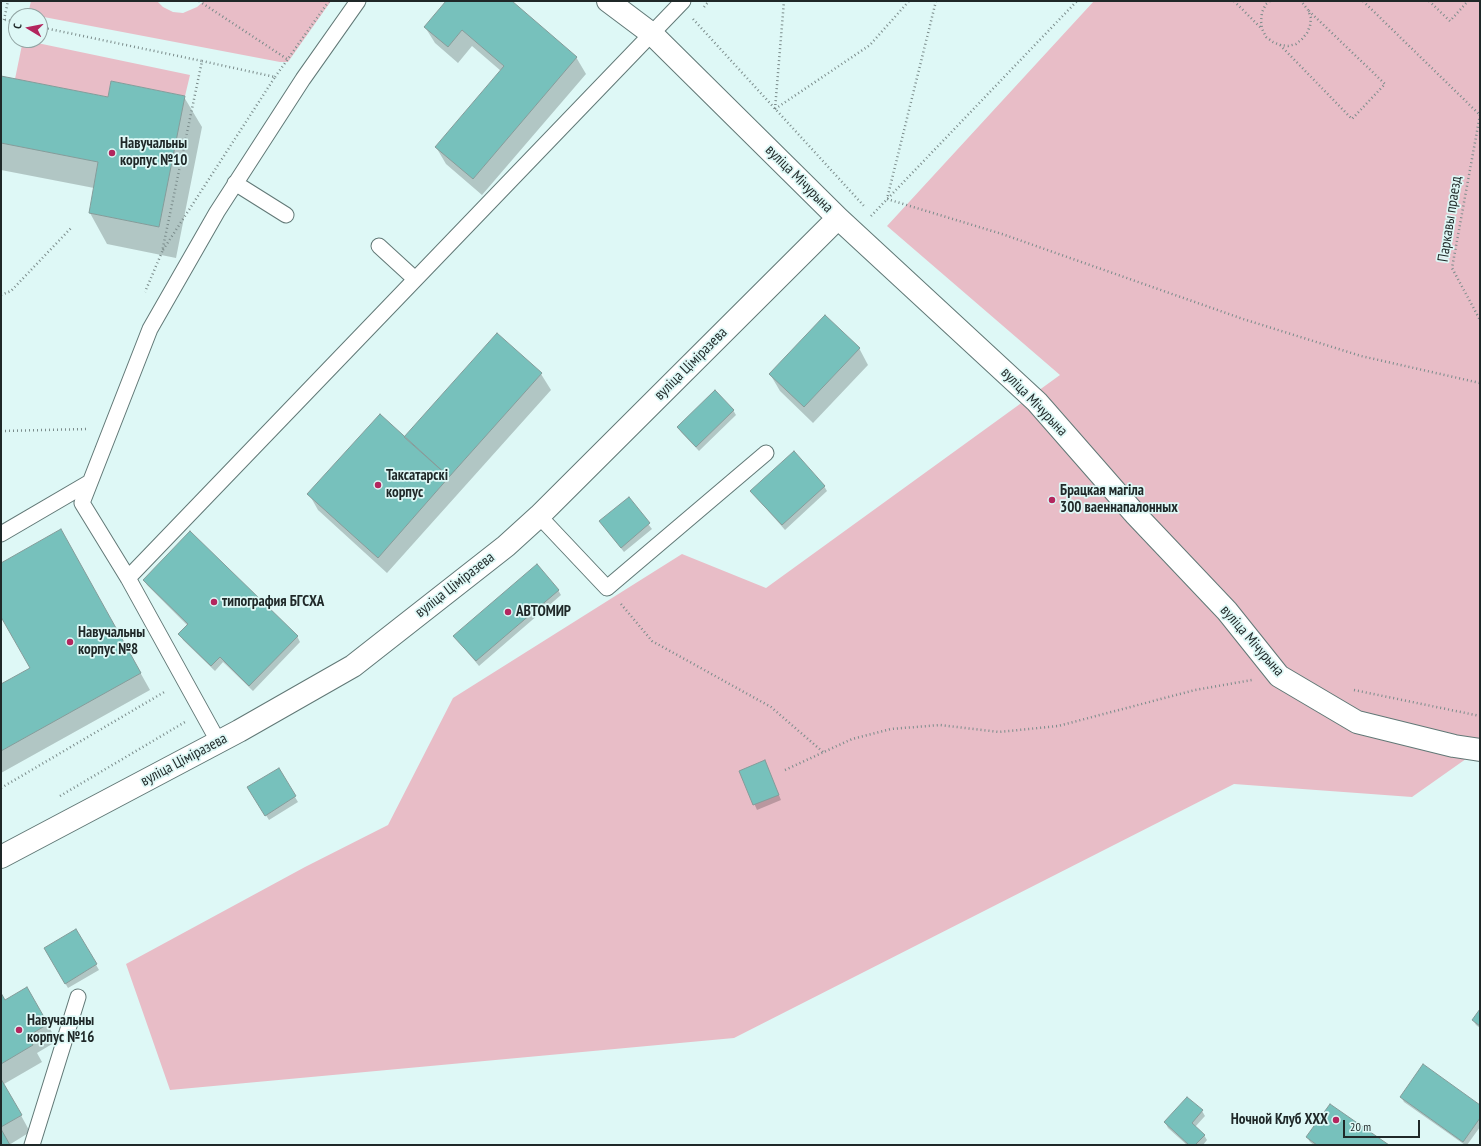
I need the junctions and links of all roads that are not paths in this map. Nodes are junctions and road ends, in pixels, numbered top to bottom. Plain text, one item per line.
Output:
1 (358, 1) edge
2 (608, 1) edge
3 (681, 3) edge
4 (652, 34) junction
5 (235, 184) junction
6 (286, 215) dead end
7 (838, 218) junction
8 (379, 246) dead end
9 (415, 279) junction
10 (766, 453) dead end
11 (90, 482) junction
12 (539, 516) junction
13 (1, 534) edge
14 (128, 578) junction
15 (218, 742) junction
16 (1480, 750) edge
17 (1, 857) edge
18 (78, 997) dead end
19 (32, 1145) edge

1 - 5 lane
2 - 4 street, вуліца Мічурына
3 - 4 lane
4 - 7 street, вуліца Мічурына
4 - 9 lane
5 - 6 lane
5 - 11 lane
7 - 12 street, вуліца Ціміразева
7 - 16 street, вуліца Мічурына
8 - 9 lane
9 - 14 lane
10 - 12 lane
11 - 13 lane
11 - 14 lane
12 - 15 street, вуліца Ціміразева
14 - 15 lane
15 - 17 street, вуліца Ціміразева
18 - 19 lane

